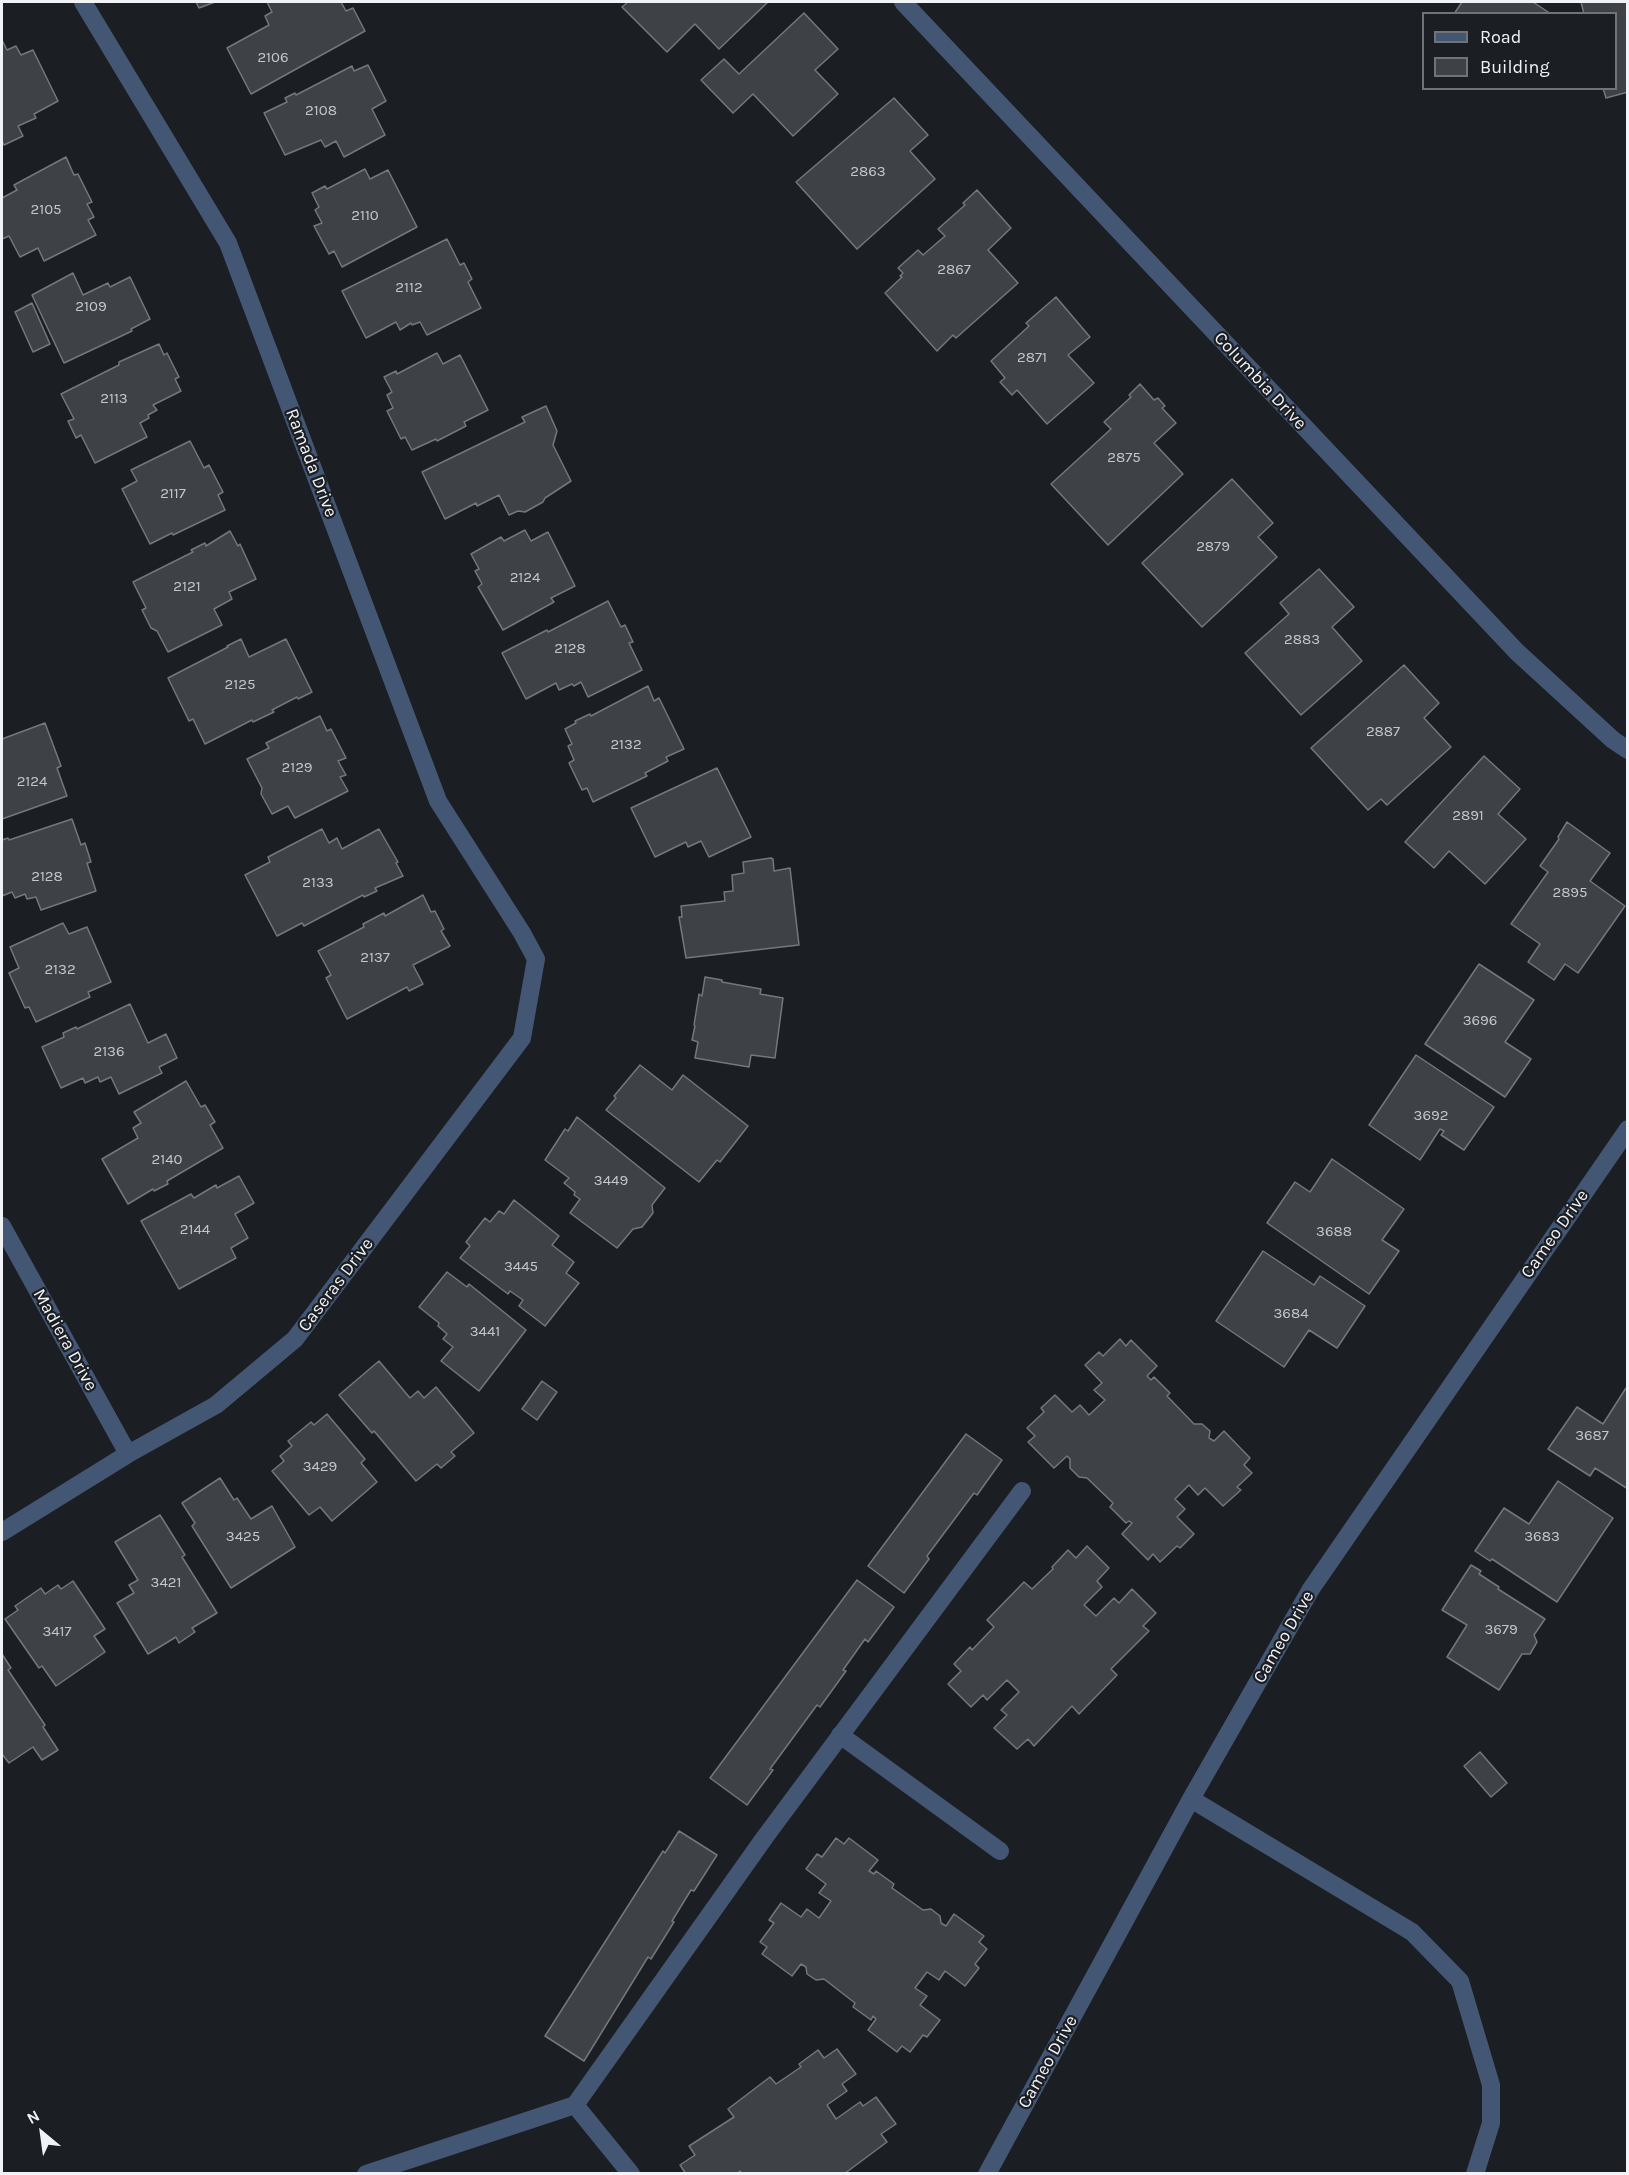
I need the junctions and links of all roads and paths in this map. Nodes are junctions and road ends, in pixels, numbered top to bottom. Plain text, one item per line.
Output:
1 (83, 2) edge
2 (903, 2) edge
3 (1628, 750) edge
4 (522, 933) joint
5 (1628, 1130) edge
6 (2, 1226) edge
7 (128, 1454) junction
8 (1022, 1491) dead end
9 (2, 1532) edge
10 (840, 1735) junction
11 (1191, 1799) junction
12 (1000, 1851) dead end
13 (575, 2105) junction
14 (366, 2174) edge
15 (631, 2174) edge
16 (987, 2174) edge
17 (1475, 2174) edge

1 - 4 street, Ramada Drive
2 - 3 street, Columbia Drive
4 - 7 street, Caseras Drive
5 - 11 street, Cameo Drive
6 - 7 street, Madiera Drive
7 - 9 street, Caseras Drive
8 - 10 street
10 - 12 street
10 - 13 street
11 - 16 street, Cameo Drive
11 - 17 street
13 - 14 street
13 - 15 street

